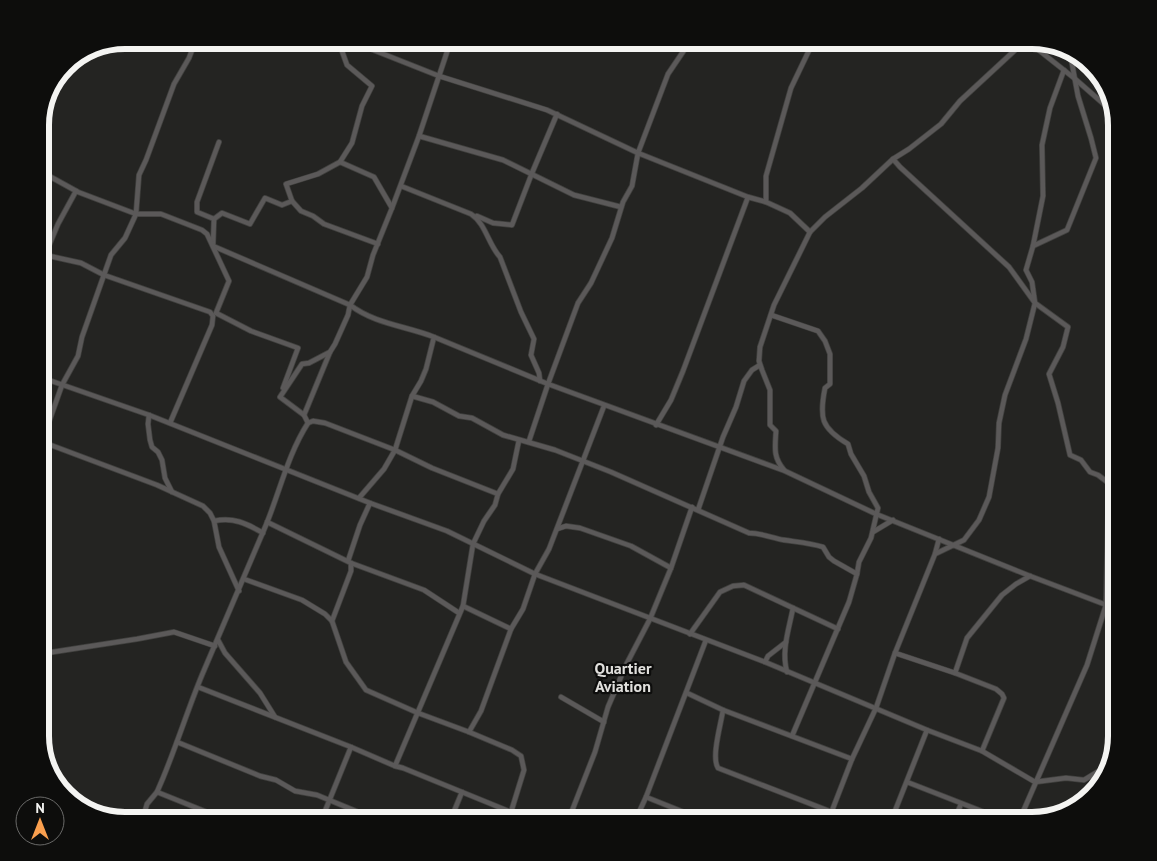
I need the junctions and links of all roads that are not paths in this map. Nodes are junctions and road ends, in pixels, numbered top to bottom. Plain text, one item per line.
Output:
1 (192, 49) edge
2 (341, 49) edge
3 (371, 49) edge
4 (448, 49) edge
5 (685, 49) edge
6 (810, 49) edge
7 (1015, 49) edge
8 (1038, 49) edge
9 (1071, 60) edge
10 (1064, 70) junction
11 (439, 76) junction
12 (1074, 78) junction
13 (1106, 106) edge
14 (557, 114) junction
15 (419, 136) junction
16 (219, 142) dead end
17 (638, 153) junction
18 (893, 159) junction
19 (340, 162) junction
20 (532, 173) junction
21 (49, 176) edge
22 (401, 186) junction
23 (76, 191) junction
24 (748, 197) junction
25 (292, 201) junction
26 (766, 202) junction
27 (621, 207) junction
28 (392, 208) junction
29 (136, 214) junction
30 (471, 214) junction
31 (214, 219) junction
32 (810, 232) junction
33 (49, 244) edge
34 (378, 244) junction
35 (213, 246) junction
36 (1033, 246) junction
37 (49, 256) edge
38 (104, 275) junction
39 (1035, 303) junction
40 (350, 305) junction
41 (771, 315) junction
42 (434, 337) junction
43 (330, 352) junction
44 (760, 365) junction
45 (49, 380) edge
46 (540, 381) junction
47 (548, 384) junction
48 (62, 385) junction
49 (412, 396) junction
50 (280, 397) junction
51 (604, 406) junction
52 (149, 415) junction
53 (304, 416) junction
54 (49, 420) edge
55 (308, 423) junction
56 (170, 424) junction
57 (656, 425) junction
58 (519, 440) junction
59 (529, 441) junction
60 (49, 444) edge
61 (720, 448) junction
62 (395, 450) junction
63 (582, 462) junction
64 (285, 469) junction
65 (785, 472) junction
66 (1108, 482) edge
67 (172, 492) junction
68 (498, 494) junction
69 (359, 498) junction
70 (370, 503) junction
71 (692, 507) junction
72 (698, 510) junction
73 (1108, 513) edge
74 (876, 514) junction
75 (893, 520) junction
76 (214, 521) junction
77 (267, 522) junction
78 (557, 529) junction
79 (262, 532) junction
80 (873, 532) junction
81 (939, 539) junction
82 (473, 544) junction
83 (955, 546) junction
84 (935, 554) junction
85 (350, 562) junction
86 (671, 568) junction
87 (535, 574) junction
88 (857, 574) junction
89 (1030, 576) junction
90 (244, 579) junction
91 (239, 591) junction
92 (1106, 605) junction
93 (463, 606) junction
94 (792, 608) junction
95 (459, 613) junction
96 (650, 619) junction
97 (332, 621) junction
98 (511, 629) junction
99 (838, 629) junction
100 (690, 634) junction
101 (218, 640) junction
102 (706, 640) junction
103 (786, 642) junction
104 (215, 646) junction
105 (49, 653) edge
106 (895, 653) junction
107 (765, 662) junction
108 (787, 672) junction
109 (955, 673) junction
110 (815, 683) junction
111 (198, 688) junction
112 (687, 693) junction
113 (561, 698) dead end
114 (876, 708) junction
115 (723, 710) junction
116 (418, 713) junction
117 (275, 717) junction
118 (604, 722) junction
119 (927, 730) junction
120 (469, 732) junction
121 (792, 736) junction
122 (177, 742) junction
123 (351, 747) junction
124 (982, 751) junction
125 (852, 760) junction
126 (395, 766) junction
127 (1099, 771) edge
128 (907, 782) junction
129 (1035, 782) junction
130 (157, 792) junction
131 (462, 792) junction
132 (646, 797) junction
133 (329, 800) junction
134 (961, 804) junction
135 (832, 811) joint
136 (145, 812) edge
137 (207, 812) edge
138 (324, 812) edge
139 (358, 812) edge
140 (454, 812) edge
141 (511, 812) joint
142 (572, 812) edge
143 (638, 812) edge
144 (684, 812) edge
145 (895, 812) edge
146 (958, 812) edge
147 (983, 812) edge
148 (1022, 812) edge

1 - 29 street
2 - 19 street
3 - 11 street
4 - 11 street
5 - 17 street
6 - 26 street
7 - 18 street
8 - 10 street
9 - 12 street
10 - 12 street
10 - 36 street
11 - 14 street
11 - 15 street
12 - 13 street
12 - 36 street
14 - 17 street
14 - 20 street
15 - 20 street
15 - 22 street
16 - 31 street
17 - 24 street
17 - 27 street
18 - 32 street
18 - 39 street
19 - 25 street
19 - 28 street
20 - 27 street
20 - 30 street
21 - 23 street
22 - 28 street
22 - 30 street
23 - 29 street
23 - 33 street
24 - 26 street
24 - 57 street
25 - 31 street
25 - 34 street
26 - 32 street
27 - 47 street
28 - 34 street
29 - 35 street
29 - 38 street
30 - 46 street
31 - 35 street
32 - 41 street
34 - 40 street
35 - 40 street
35 - 50 street
36 - 39 street
37 - 38 street
38 - 48 street
38 - 56 street
39 - 66 street
39 - 83 street
40 - 42 street
40 - 43 street
41 - 44 street
41 - 74 street
42 - 46 street
42 - 49 street
43 - 50 street
43 - 53 street
44 - 61 street
44 - 65 street
45 - 48 street
46 - 47 street
47 - 51 street
47 - 59 street
48 - 52 street
48 - 54 street
49 - 58 street
49 - 62 street
50 - 53 street
51 - 57 street
51 - 63 street
52 - 56 street
52 - 67 street
53 - 55 street
55 - 62 street
55 - 64 street
56 - 64 street
57 - 61 street
58 - 59 street
58 - 68 street
59 - 63 street
60 - 67 street
61 - 65 street
61 - 72 street
62 - 68 street
62 - 69 street
63 - 71 street
63 - 78 street
64 - 69 street
64 - 77 street
65 - 74 street
67 - 76 street
68 - 82 street
69 - 70 street
70 - 82 street
70 - 85 street
71 - 72 street
71 - 86 street
72 - 88 street
73 - 92 street
74 - 75 street
74 - 80 street
75 - 80 street
75 - 81 street
76 - 79 street
76 - 91 street
77 - 79 street
77 - 85 street
78 - 86 street
78 - 87 street
79 - 90 street
80 - 88 street
81 - 83 street
81 - 84 street
82 - 87 street
82 - 93 street
83 - 84 street
83 - 89 street
84 - 106 street
85 - 95 street
85 - 97 street
86 - 96 street
87 - 96 street
87 - 98 street
88 - 99 street
89 - 92 street
89 - 109 street
90 - 91 street
90 - 97 street
91 - 101 street
92 - 129 street
93 - 95 street
93 - 98 street
94 - 99 street
94 - 100 street
94 - 103 street
95 - 116 street
96 - 100 street
96 - 118 street
97 - 116 street
98 - 120 street
99 - 110 street
100 - 102 street
101 - 104 street
101 - 117 street
102 - 107 street
102 - 112 street
103 - 107 street
103 - 108 street
104 - 105 street
104 - 111 street
106 - 109 street
106 - 114 street
107 - 108 street
108 - 110 street
109 - 124 street
110 - 114 street
110 - 121 street
111 - 117 street
111 - 122 street
112 - 115 street
112 - 132 street
113 - 118 street
114 - 119 street
114 - 125 street
115 - 121 street
115 - 135 street
116 - 120 street
116 - 126 street
117 - 123 street
118 - 142 street
119 - 124 street
119 - 128 street
120 - 141 street
121 - 125 street
122 - 130 street
122 - 133 street
123 - 126 street
123 - 133 street
124 - 129 street
125 - 135 street
126 - 131 street
127 - 129 street
128 - 134 street
128 - 145 street
129 - 148 street
130 - 136 street
130 - 137 street
131 - 140 street
131 - 141 street
132 - 143 street
132 - 144 street
133 - 138 street
133 - 139 street
134 - 146 street
134 - 147 street

